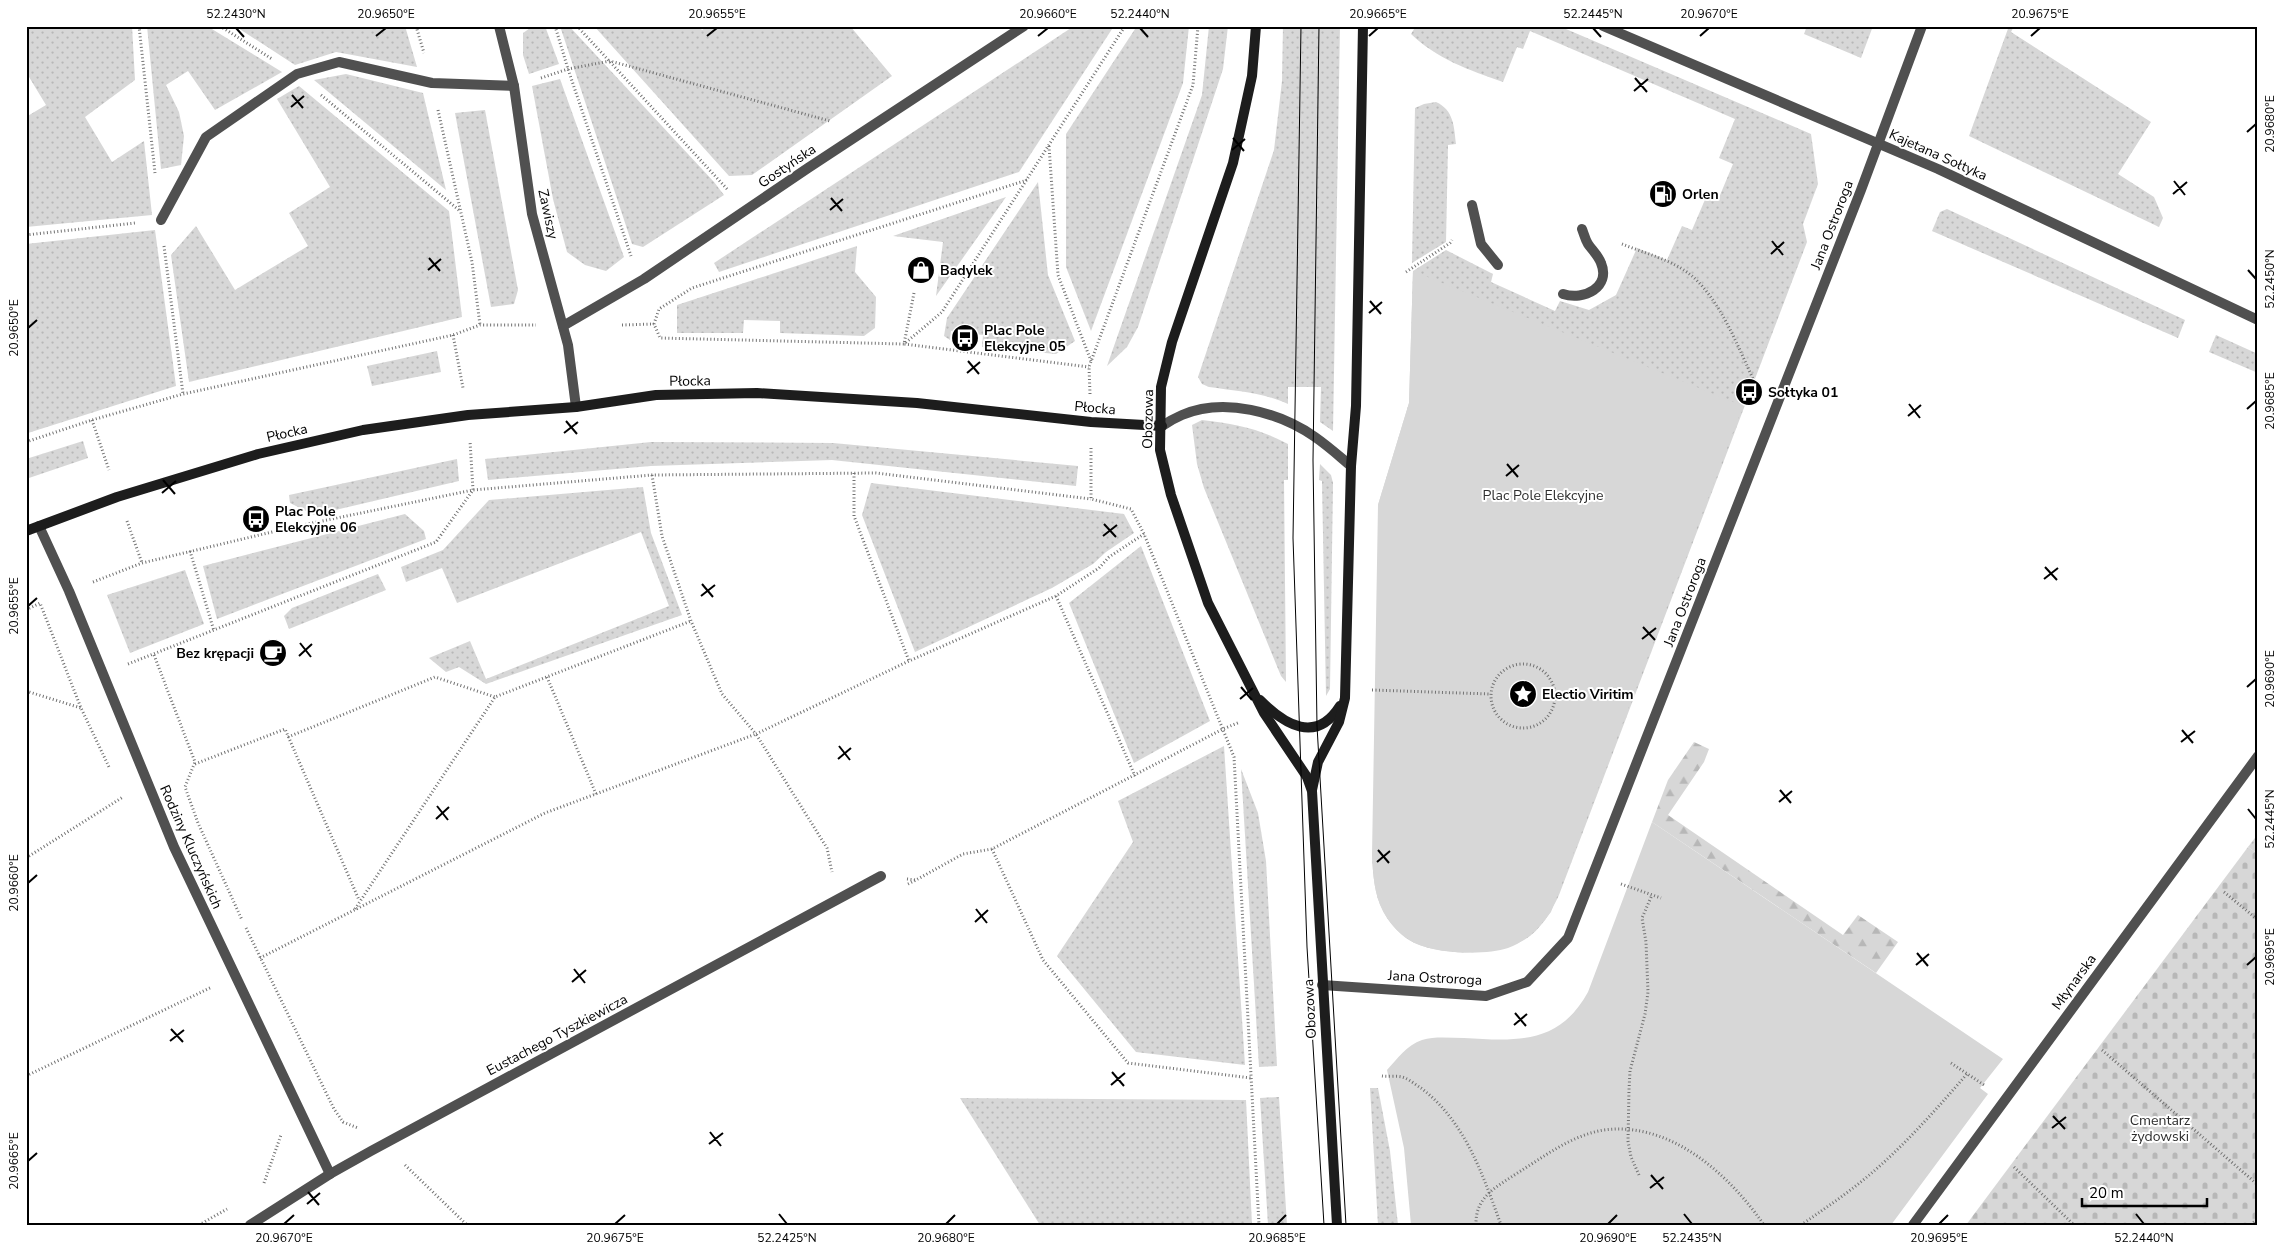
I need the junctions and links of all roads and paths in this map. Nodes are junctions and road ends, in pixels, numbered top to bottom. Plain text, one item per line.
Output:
1 (220, 26) edge
2 (416, 26) edge
3 (499, 26) edge
4 (555, 26) edge
5 (577, 26) edge
6 (1024, 26) edge
7 (1125, 26) edge
8 (1256, 26) edge
9 (1363, 26) edge
10 (1603, 26) edge
11 (1922, 26) edge
12 (610, 61) junction
13 (568, 69) junction
14 (297, 74) junction
15 (432, 83) junction
16 (514, 86) junction
17 (832, 122) dead end
18 (1879, 143) junction
19 (1049, 146) junction
20 (1027, 180) junction
21 (734, 196) dead end
22 (1472, 205) joint
23 (461, 212) junction
24 (160, 220) joint
25 (1582, 229) joint
26 (26, 235) edge
27 (1498, 265) dead end
28 (1406, 272) dead end
29 (644, 279) junction
30 (914, 294) dead end
31 (1563, 294) dead end
32 (659, 309) junction
33 (2258, 320) edge
34 (654, 324) junction
35 (480, 325) junction
36 (617, 325) dead end
37 (563, 326) junction
38 (904, 344) junction
39 (1092, 362) dead end
40 (1089, 368) dead end
41 (1756, 385) dead end
42 (576, 407) junction
43 (1162, 426) junction
44 (26, 442) edge
45 (1352, 466) junction
46 (854, 473) junction
47 (652, 474) junction
48 (473, 490) junction
49 (1091, 500) dead end
50 (39, 526) junction
51 (26, 531) edge
52 (1144, 534) dead end
53 (190, 552) junction
54 (94, 582) junction
55 (69, 591) junction
56 (97, 591) dead end
57 (1056, 596) junction
58 (40, 603) junction
59 (26, 610) edge
60 (691, 621) junction
61 (214, 631) junction
62 (124, 655) dead end
63 (154, 655) junction
64 (909, 661) junction
65 (547, 676) junction
66 (1369, 690) dead end
67 (26, 691) edge
68 (1253, 692) junction
69 (1489, 694) junction
70 (495, 697) junction
71 (1345, 698) junction
72 (81, 708) junction
73 (1223, 729) dead end
74 (756, 734) junction
75 (288, 737) junction
76 (2258, 756) edge
77 (195, 764) junction
78 (110, 770) dead end
79 (1135, 776) junction
80 (119, 788) dead end
81 (1312, 791) junction
82 (596, 794) junction
83 (123, 797) junction
84 (127, 805) dead end
85 (992, 849) junction
86 (26, 858) edge
87 (833, 875) dead end
88 (881, 876) joint
89 (1621, 884) dead end
90 (2224, 892) dead end
91 (1652, 895) junction
92 (1661, 898) dead end
93 (360, 901) junction
94 (353, 910) junction
95 (2258, 920) edge
96 (260, 958) junction
97 (208, 978) dead end
98 (1322, 985) junction
99 (212, 987) junction
100 (216, 996) dead end
101 (2102, 1050) dead end
102 (1951, 1063) dead end
103 (1967, 1074) junction
104 (26, 1076) edge
105 (1382, 1076) dead end
106 (1984, 1086) dead end
107 (1629, 1130) junction
108 (281, 1134) dead end
109 (370, 1151) junction
110 (400, 1161) dead end
111 (2014, 1167) dead end
112 (330, 1174) junction
113 (1639, 1175) dead end
114 (2258, 1185) edge
115 (262, 1188) dead end
116 (1489, 1191) junction
117 (231, 1207) dead end
118 (2258, 1218) edge
119 (199, 1225) edge
120 (250, 1225) edge
121 (467, 1225) edge
122 (1259, 1225) edge
123 (1337, 1225) edge
124 (1476, 1225) edge
125 (1501, 1225) edge
126 (1764, 1225) edge
127 (1801, 1225) edge
128 (1913, 1225) edge
129 (2074, 1225) edge
130 (2251, 1225) edge

1 - 14 path
2 - 15 path
3 - 16 street, Zawiszy
4 - 13 path
5 - 12 path
6 - 29 street, Gostyńska
7 - 19 path
8 - 43 street, Obozowa
9 - 45 street, Obozowa
10 - 18 street, Kajetana Sołtyka
11 - 18 street, Jana Ostroroga
12 - 13 path
12 - 17 path
12 - 21 path
13 - 29 path
14 - 15 street
14 - 23 path
14 - 24 street
15 - 16 street
15 - 23 path
16 - 37 street, Zawiszy
18 - 33 street, Kajetana Sołtyka
18 - 98 street, Jana Ostroroga
19 - 20 path
19 - 39 path
20 - 32 path
20 - 38 path
22 - 27 street
22 - 28 path
23 - 35 path
24 - 26 path
25 - 31 street
25 - 41 path
29 - 32 path
29 - 37 street, Gostyńska
30 - 38 path
32 - 34 path
34 - 36 path
34 - 38 path
35 - 37 path
35 - 44 path
37 - 42 street, Zawiszy
38 - 40 path
42 - 43 street, Płocka
42 - 50 street, Płocka
43 - 45 street
43 - 68 street, Obozowa
45 - 71 street, Obozowa
46 - 47 path
46 - 49 path
46 - 64 path
47 - 48 path
47 - 60 path
48 - 53 path
48 - 61 path
50 - 51 street, Płocka
50 - 55 street, Rodziny Kluczyńskich
52 - 57 path
53 - 54 path
53 - 61 path
54 - 55 path
54 - 56 path
55 - 58 path
55 - 112 street, Rodziny Kluczyńskich
57 - 64 path
57 - 79 path
58 - 59 path
58 - 72 path
60 - 65 path
60 - 74 path
61 - 63 path
62 - 63 path
63 - 77 path
64 - 74 path
65 - 70 path
65 - 82 path
66 - 69 path
67 - 72 path
68 - 71 street
68 - 81 street, Obozowa
69 - 69 path
70 - 75 path
70 - 93 path
71 - 81 street, Obozowa
72 - 78 path
73 - 79 path
74 - 82 path
74 - 87 path
75 - 77 path
75 - 93 path
76 - 128 street, Młynarska
77 - 96 path
79 - 85 path
80 - 83 path
81 - 98 street, Obozowa
82 - 94 path
83 - 84 path
83 - 86 path
85 - 88 path
85 - 122 path
88 - 109 street, Eustachego Tyszkiewicza
89 - 91 path
90 - 95 path
91 - 92 path
91 - 107 path
93 - 94 path
94 - 96 path
96 - 109 path
97 - 99 path
98 - 123 street, Obozowa
99 - 100 path
99 - 104 path
101 - 114 path
102 - 103 path
103 - 106 path
103 - 127 path
105 - 116 path
107 - 113 path
107 - 116 path
107 - 126 path
108 - 115 path
109 - 112 street, Eustachego Tyszkiewicza
110 - 121 path
111 - 129 path
112 - 120 street, Eustachego Tyszkiewicza
116 - 124 path
116 - 125 path
117 - 119 path
118 - 130 path

